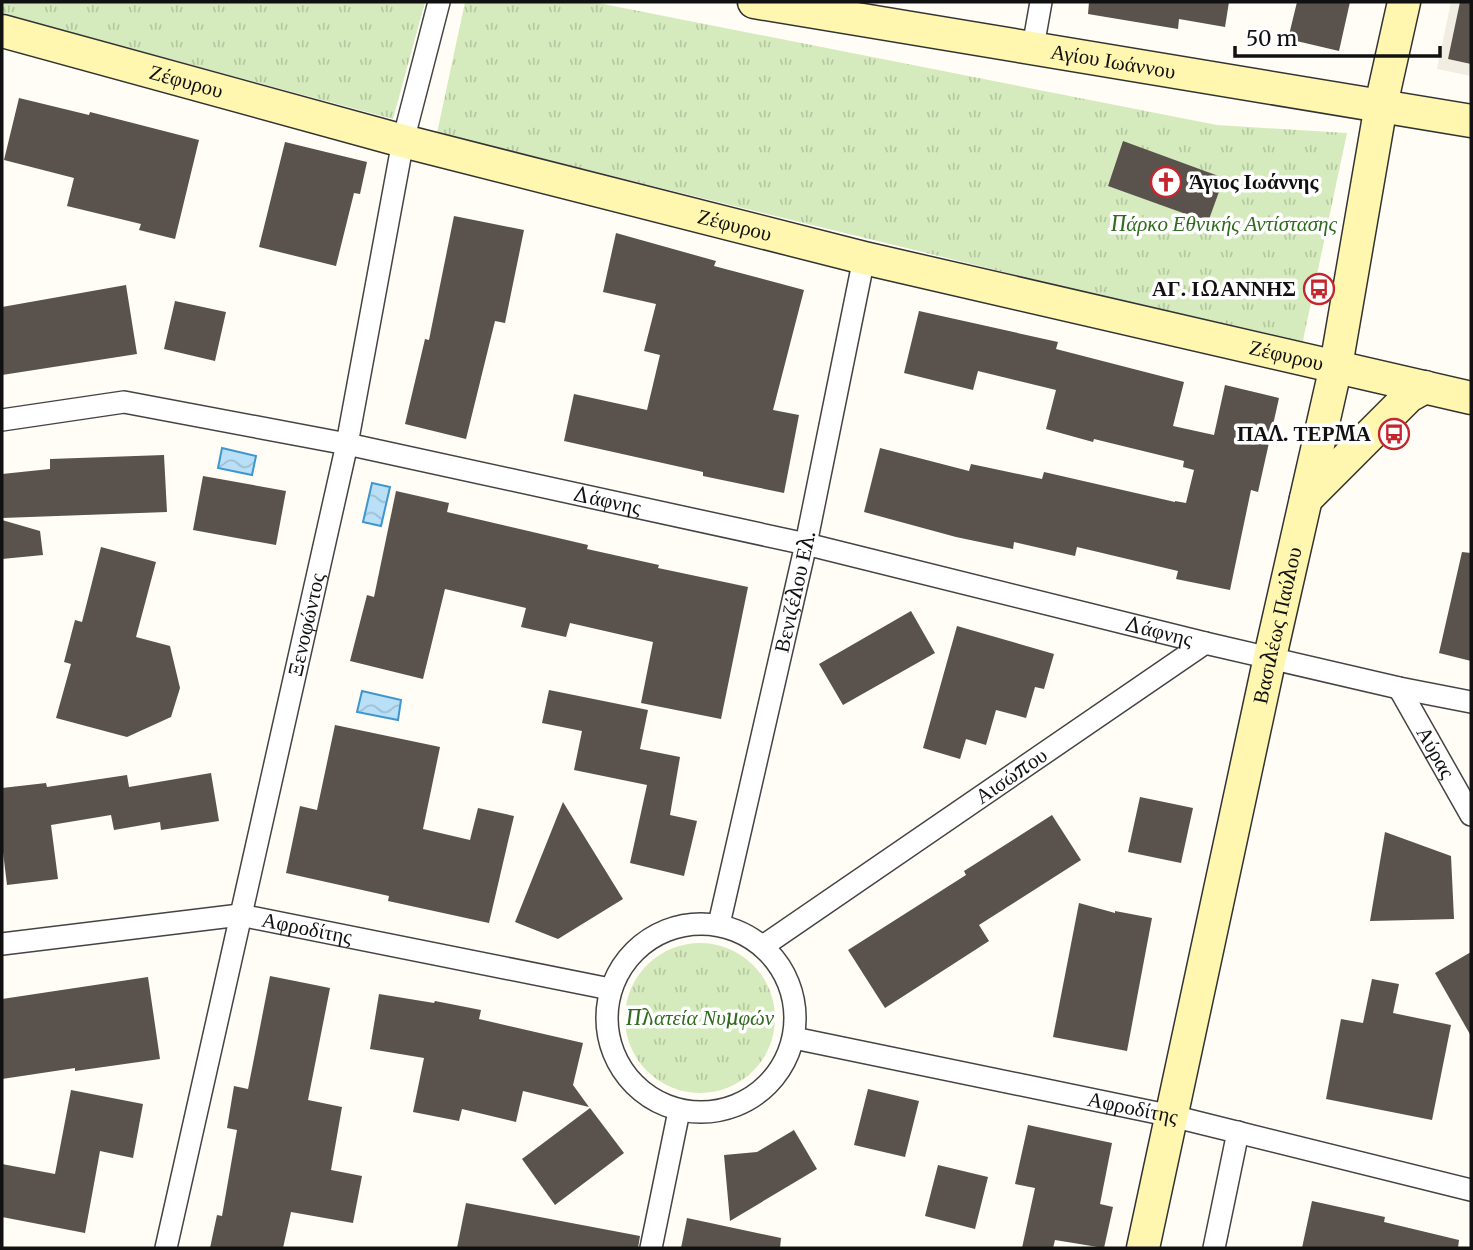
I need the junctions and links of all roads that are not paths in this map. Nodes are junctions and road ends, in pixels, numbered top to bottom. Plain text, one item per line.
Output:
1 (439, 2) edge
2 (754, 2) edge
3 (1041, 2) edge
4 (1404, 2) edge
5 (2, 31) edge
6 (1033, 47) junction
7 (1381, 105) junction
8 (1471, 121) edge
9 (403, 141) junction
10 (864, 258) junction
11 (1336, 366) junction
12 (1425, 387) junction
13 (1471, 398) edge
14 (2, 420) edge
15 (347, 443) junction
16 (1306, 499) junction
17 (806, 544) junction
18 (1205, 643) junction
19 (1270, 657) junction
20 (1399, 688) junction
21 (1471, 702) edge
22 (1471, 815) edge
23 (240, 915) junction
24 (719, 925) junction
25 (2, 944) edge
26 (763, 946) junction
27 (610, 989) junction
28 (794, 1038) junction
29 (679, 1111) junction
30 (1172, 1116) junction
31 (1238, 1132) junction
32 (1471, 1190) edge
33 (166, 1248) edge
34 (651, 1248) edge
35 (1143, 1248) edge
36 (1213, 1248) edge

1 - 9 street, Ξενοφώντος
2 - 6 street, Αγίου Ιωάννου
3 - 6 street
4 - 7 street, Βασιλέως Παύλου
5 - 9 street, Ζέφυρου
6 - 7 street, Αγίου Ιωάννου
7 - 8 street, Αγίου Ιωάννου
7 - 11 street, Βασιλέως Παύλου
9 - 10 street, Ζέφυρου
9 - 15 street, Ξενοφώντος
10 - 11 street, Ζέφυρου
10 - 17 street, Βενιζέλου Ελ.
11 - 12 street, Ζέφυρου
11 - 16 street, Βασιλέως Παύλου
12 - 13 street, Ζέφυρου
12 - 16 street
14 - 15 street, Δάφνης
15 - 17 street, Δάφνης
15 - 23 street, Ξενοφώντος
16 - 19 street, Βασιλέως Παύλου
17 - 18 street, Δάφνης
17 - 24 street, Βενιζέλου Ελ.
18 - 19 street
18 - 26 street, Αισώπου
19 - 20 street
19 - 30 street, Βασιλέως Παύλου
20 - 21 street
20 - 22 street, Αύρας
23 - 25 street, Αφροδίτης
23 - 27 street, Αφροδίτης
23 - 33 street, Ξενοφώντος
24 - 26 street
24 - 27 street
26 - 28 street
27 - 29 street
28 - 29 street
28 - 30 street, Αφροδίτης
29 - 34 street
30 - 31 street, Αφροδίτης
30 - 35 street, Βασιλέως Παύλου
31 - 32 street, Αφροδίτης
31 - 36 street

